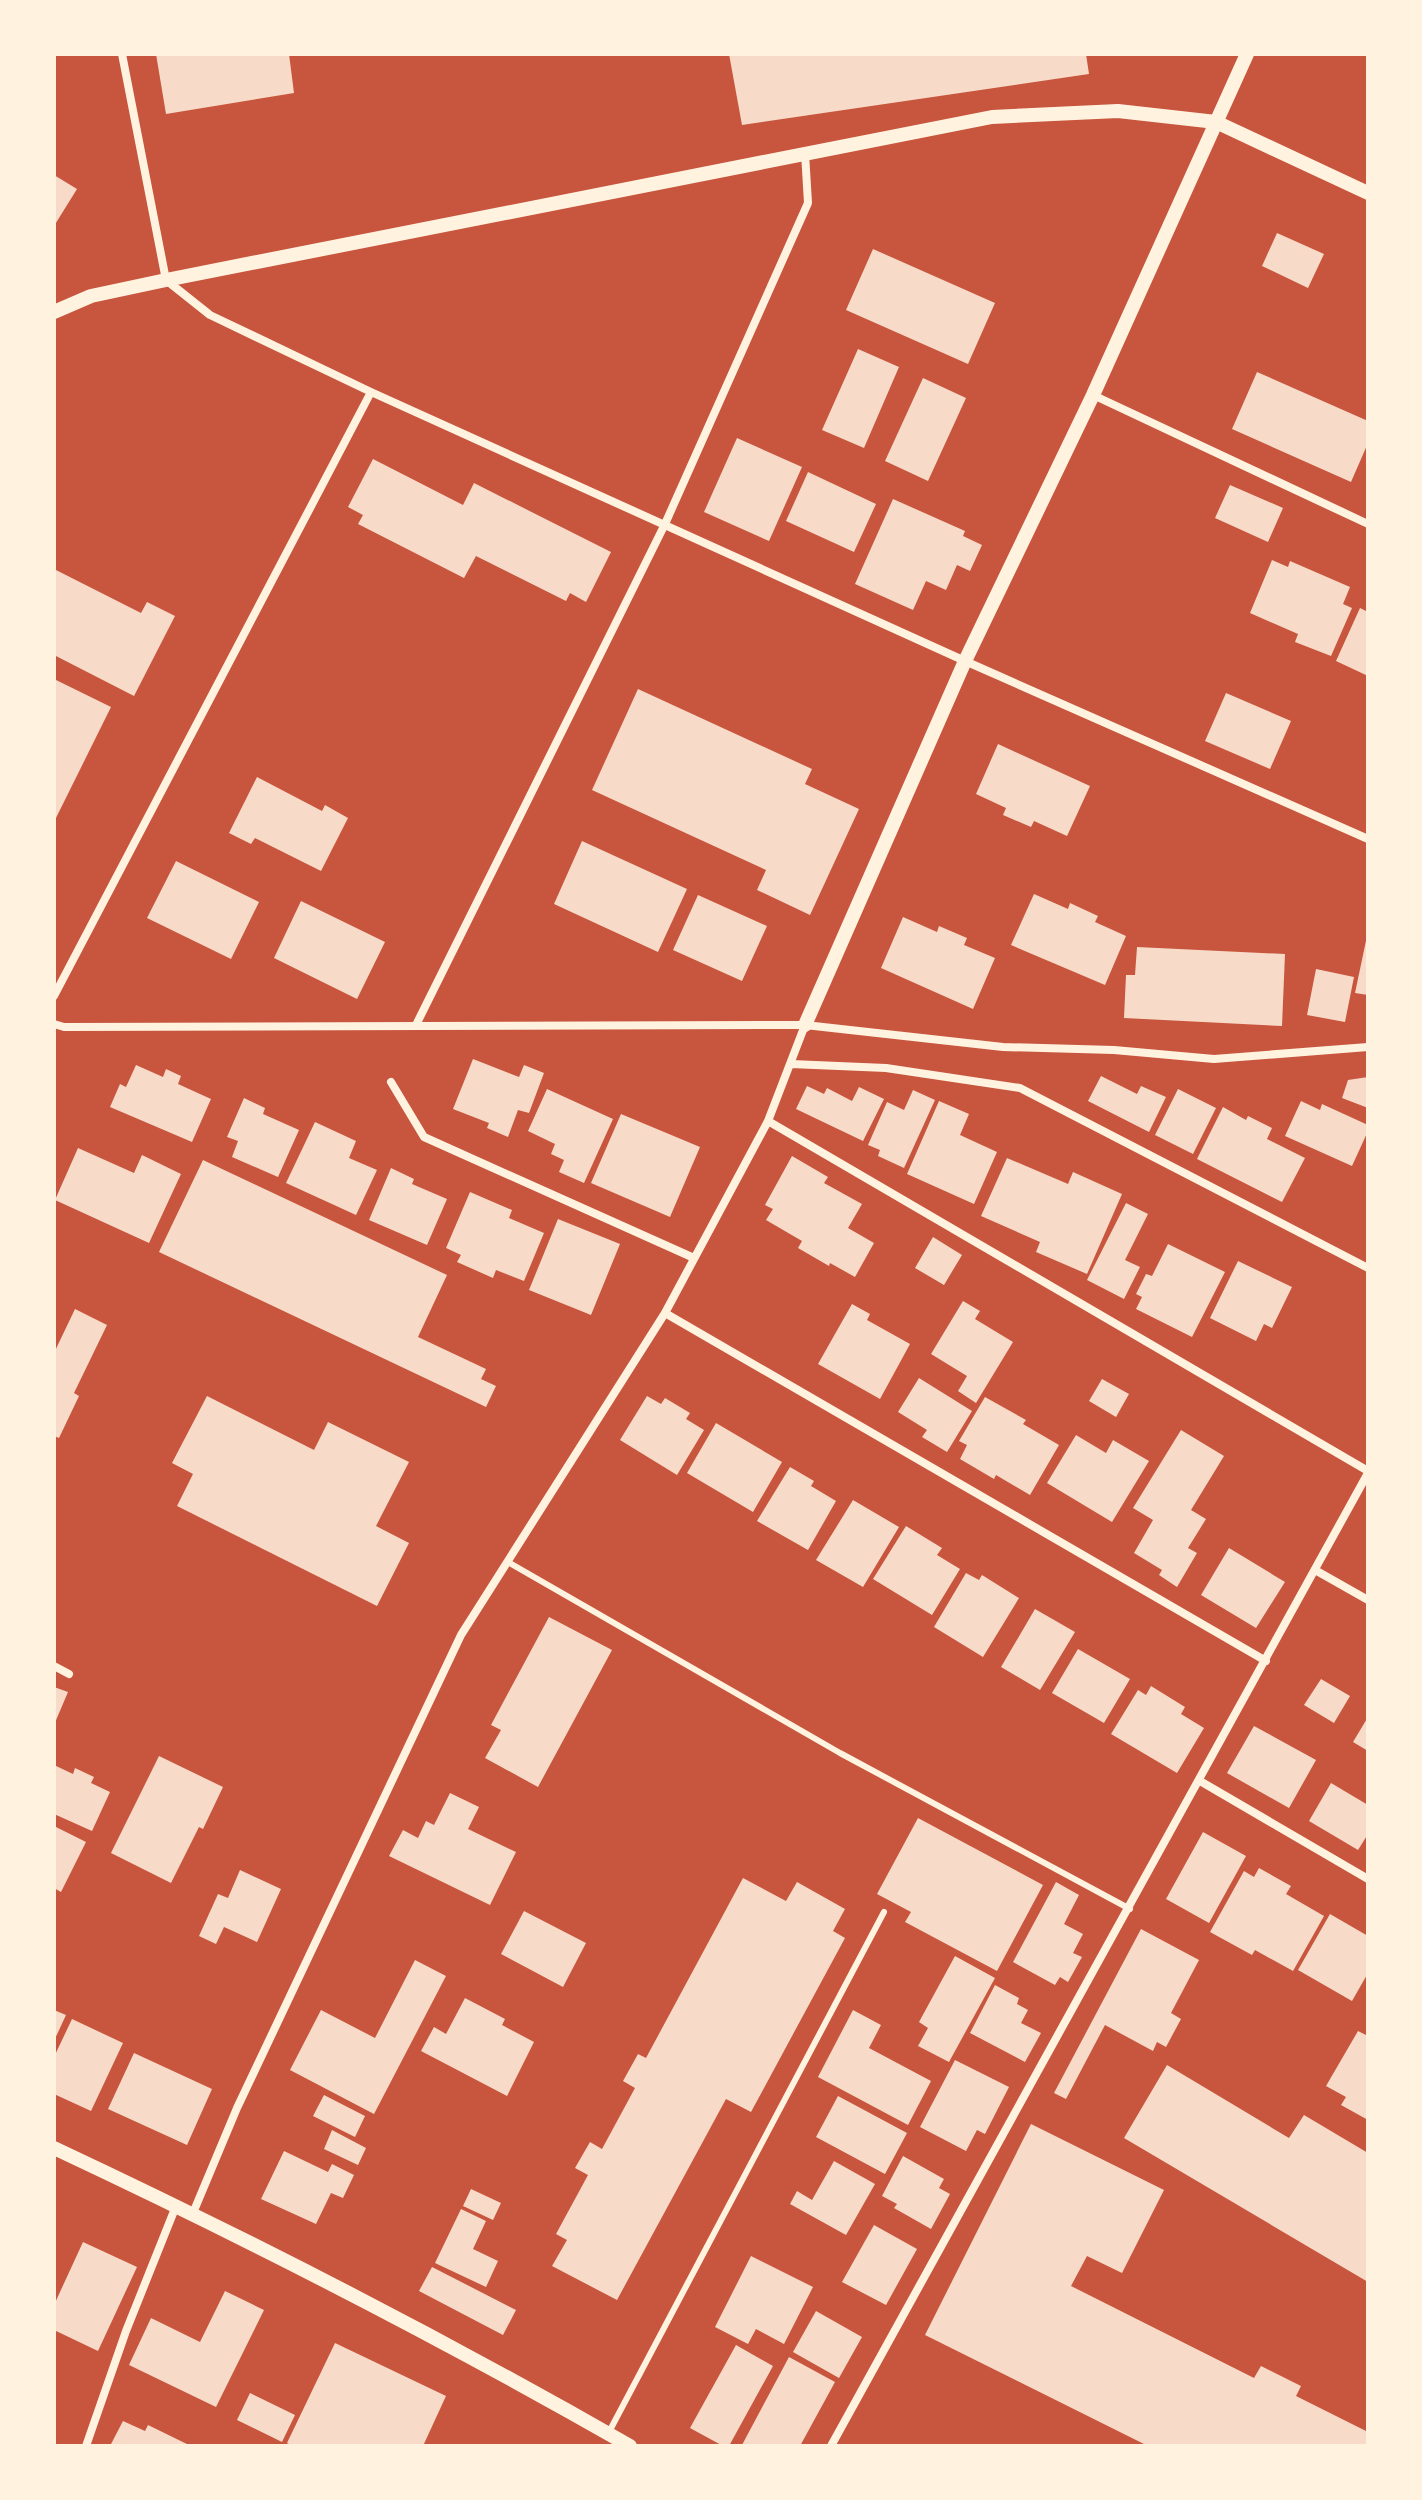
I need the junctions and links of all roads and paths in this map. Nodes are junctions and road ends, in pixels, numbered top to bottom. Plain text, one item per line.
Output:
1 (122, 54) edge
2 (1247, 54) edge
3 (1216, 122) junction
4 (805, 153) junction
5 (1368, 193) edge
6 (166, 280) junction
7 (54, 312) edge
8 (371, 392) junction
9 (1093, 395) junction
10 (665, 524) junction
11 (1368, 524) edge
12 (965, 661) junction
13 (1368, 839) edge
14 (54, 996) edge
15 (54, 1024) edge
16 (416, 1025) junction
17 (805, 1025) junction
18 (1368, 1047) edge
19 (791, 1064) junction
20 (391, 1082) dead end
21 (768, 1121) junction
22 (694, 1258) junction
23 (1368, 1268) edge
24 (665, 1313) junction
25 (1368, 1472) edge
26 (508, 1562) junction
27 (1315, 1570) junction
28 (1368, 1600) edge
29 (1266, 1661) junction
30 (54, 1666) edge
31 (69, 1674) dead end
32 (1200, 1781) junction
33 (1368, 1879) edge
34 (1130, 1909) junction
35 (884, 1912) dead end
36 (54, 2148) edge
37 (176, 2206) junction
38 (193, 2213) junction
39 (608, 2433) junction
40 (86, 2446) edge
41 (630, 2446) edge
42 (831, 2446) edge

1 - 6 street
2 - 3 street
3 - 4 street
3 - 5 street
3 - 9 street
4 - 6 street
4 - 10 street
6 - 7 street
6 - 8 street
8 - 10 street
8 - 14 street
9 - 11 street
9 - 12 street
10 - 12 street
10 - 16 street
12 - 13 street
12 - 17 street
15 - 16 street
16 - 17 street
17 - 18 street
17 - 19 street
19 - 21 street
19 - 23 street
20 - 22 street
21 - 22 street
21 - 25 street
22 - 24 street
24 - 26 street
24 - 29 street
25 - 27 street
26 - 34 lane
26 - 38 street
27 - 28 street
27 - 29 street
29 - 32 street
30 - 31 street
32 - 33 street
32 - 34 street
34 - 42 street
35 - 39 lane
36 - 37 street
37 - 38 street
37 - 40 street
38 - 39 street
39 - 41 street

